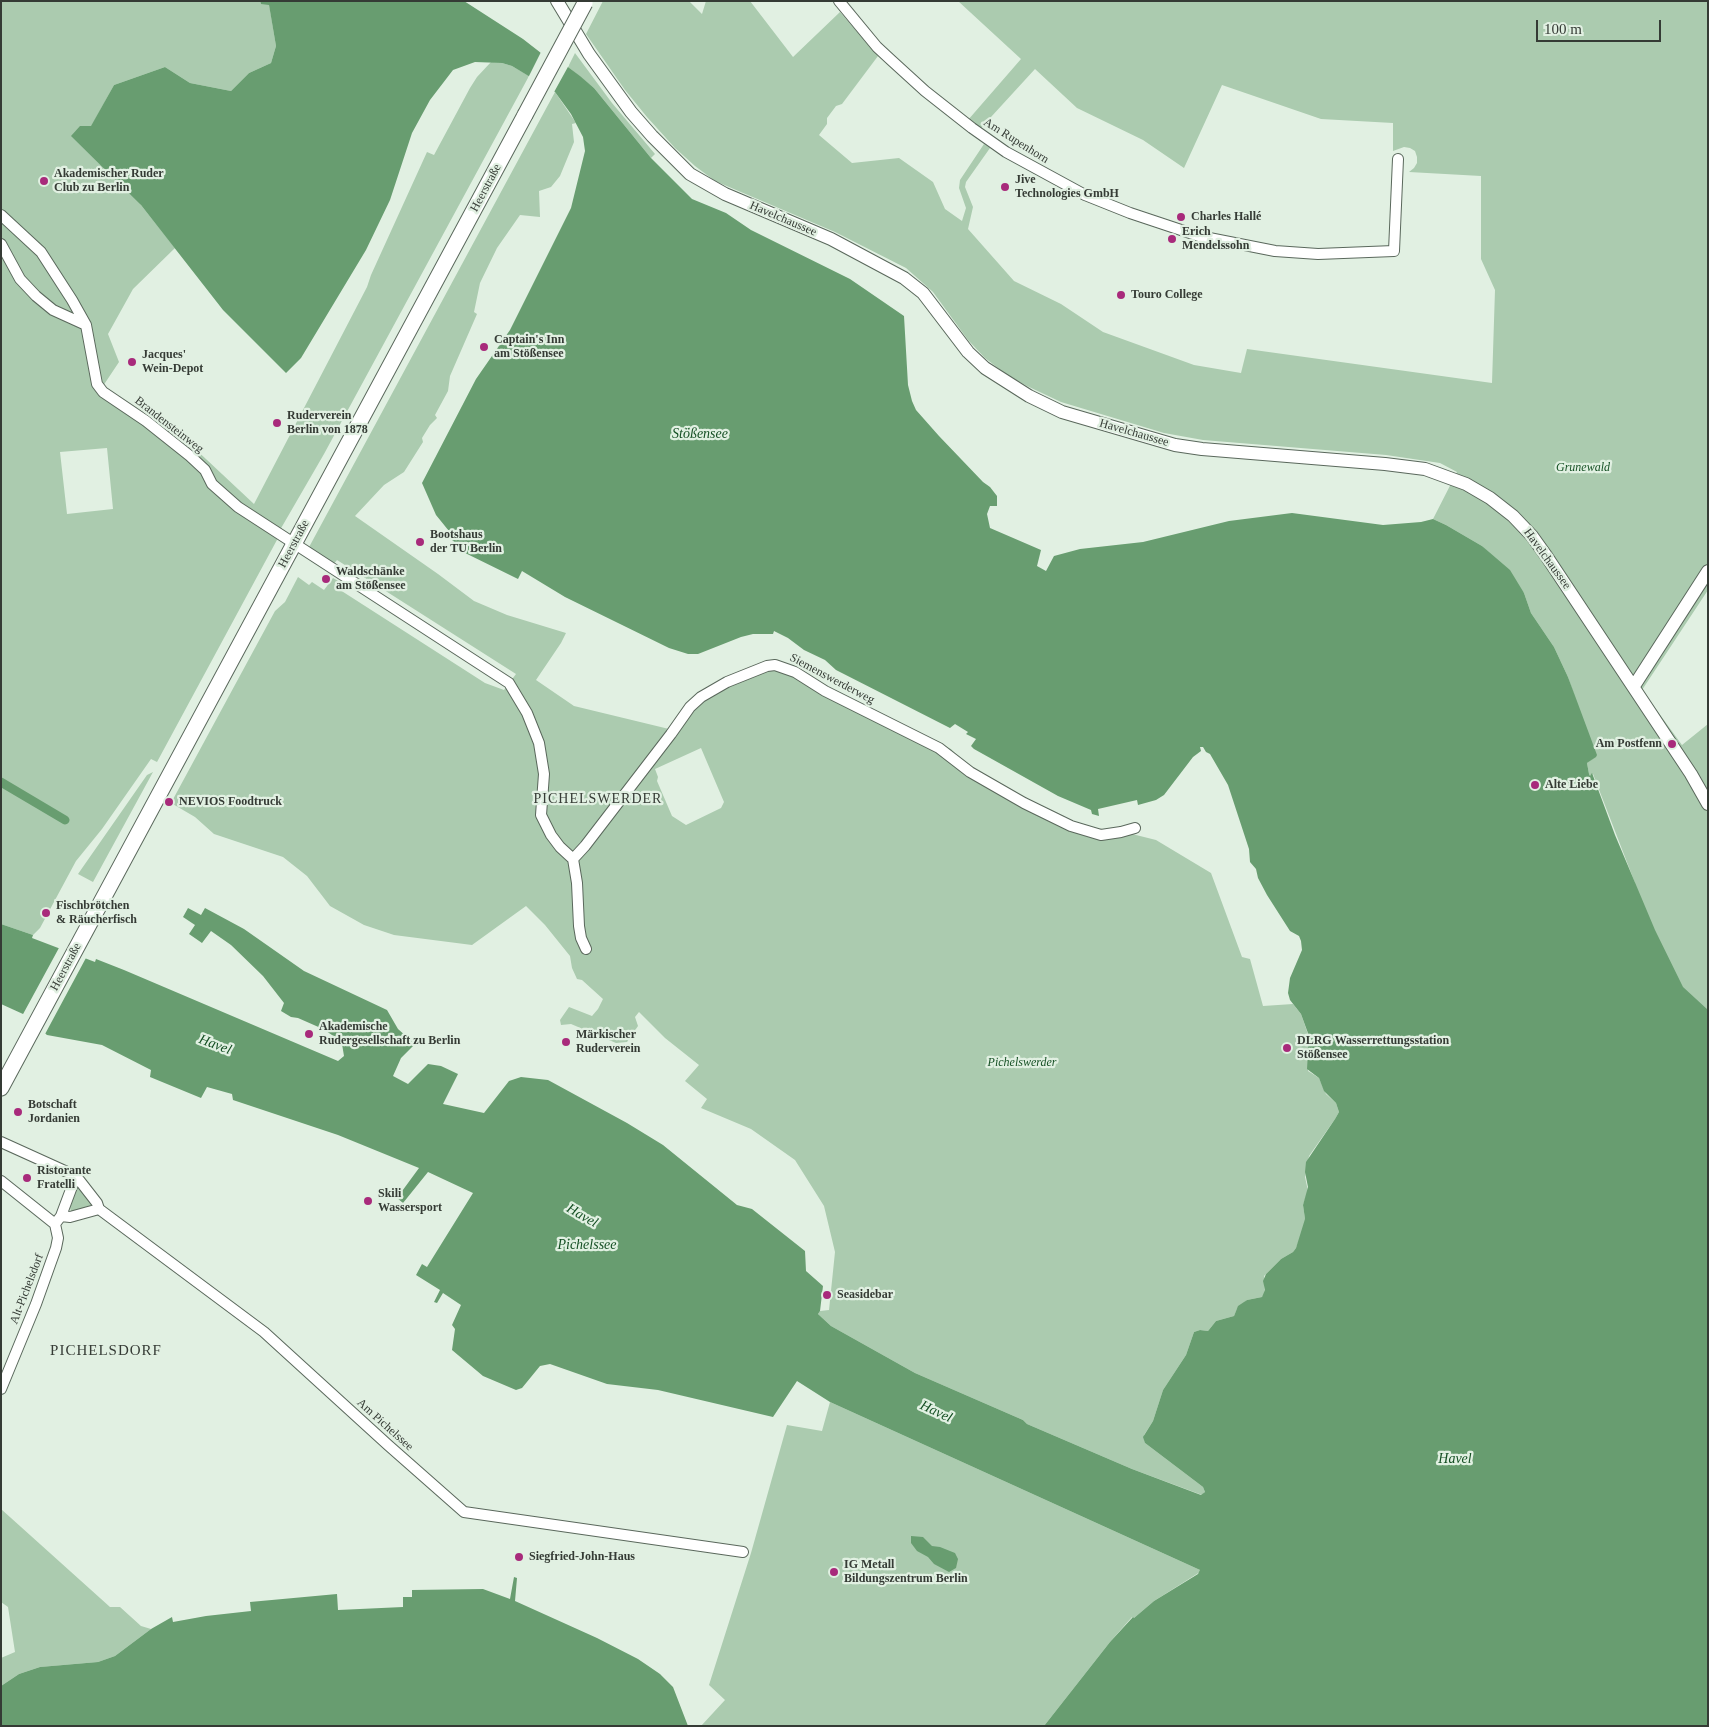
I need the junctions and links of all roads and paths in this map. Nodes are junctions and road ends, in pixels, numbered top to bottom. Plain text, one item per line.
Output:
1 (557, 1) edge
2 (839, 1) edge
3 (586, 2) edge
4 (1398, 159) dead end
5 (1, 215) edge
6 (1, 244) edge
7 (86, 325) junction
8 (294, 544) junction
9 (1708, 571) edge
10 (1634, 686) junction
11 (1708, 804) edge
12 (1135, 828) dead end
13 (573, 859) junction
14 (586, 949) dead end
15 (1, 1088) edge
16 (1, 1142) edge
17 (76, 1176) junction
18 (1, 1181) edge
19 (99, 1209) junction
20 (58, 1220) junction
21 (1, 1389) edge
22 (744, 1552) dead end

1 - 10 street, Havelchaussee
2 - 4 street, Am Rupenhorn
3 - 8 main road, Heerstraße, bridge
5 - 7 street, Brandensteinweg
6 - 7 street
7 - 8 street, Brandensteinweg
8 - 13 street
8 - 15 main road, Heerstraße
9 - 10 street
10 - 11 street, Havelchaussee
12 - 13 street, Siemenswerderweg
13 - 14 street
16 - 17 street
17 - 19 street, Am Pichelssee
17 - 20 street, Alt-Pichelsdorf
18 - 20 street
19 - 20 street
19 - 22 street, Am Pichelssee
20 - 21 street, Alt-Pichelsdorf

